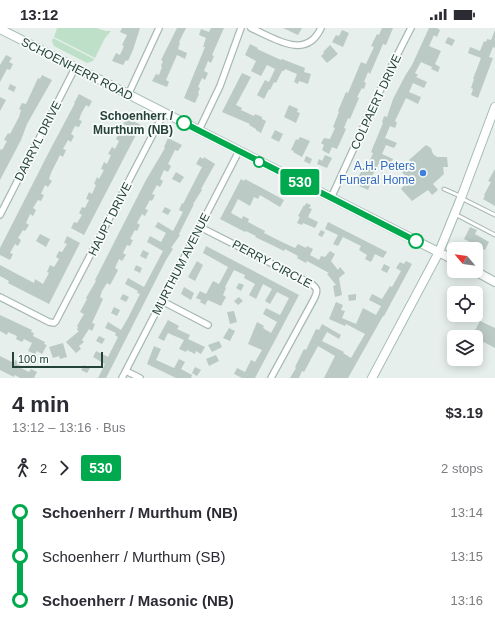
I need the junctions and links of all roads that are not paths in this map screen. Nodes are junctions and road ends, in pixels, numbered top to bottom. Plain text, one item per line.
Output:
1 (159, 28) edge
2 (241, 28) edge
3 (251, 28) edge
4 (321, 28) edge
5 (411, 28) edge
6 (0, 30) edge
7 (76, 68) junction
8 (128, 95) junction
9 (495, 107) edge
10 (164, 113) junction
11 (199, 130) junction
12 (239, 151) junction
13 (444, 189) dead end
14 (462, 197) junction
15 (331, 198) junction
16 (455, 214) junction
17 (0, 215) edge
18 (495, 215) edge
19 (200, 227) junction
20 (495, 235) edge
21 (439, 252) junction
22 (447, 256) edge
23 (483, 274) edge
24 (494, 279) edge
25 (0, 297) edge
26 (162, 301) junction
27 (208, 325) dead end
28 (126, 370) junction
29 (122, 378) edge
30 (140, 378) edge
31 (271, 378) edge
32 (372, 378) edge

1 - 8 street
2 - 11 street
3 - 4 street
5 - 15 street, COLPAERT DRIVE
6 - 7 main road, SCHOENHERR ROAD
7 - 8 main road, SCHOENHERR ROAD
7 - 17 street, DARRYL DRIVE
8 - 10 main road, SCHOENHERR ROAD
9 - 14 main road
10 - 11 main road, SCHOENHERR ROAD
10 - 25 street, HAUPT DRIVE
11 - 12 main road, SCHOENHERR ROAD
12 - 15 main road, SCHOENHERR ROAD
12 - 19 street, MURTHUM AVENUE
13 - 14 lane
14 - 16 main road
14 - 18 lane
15 - 21 main road, SCHOENHERR ROAD
16 - 20 lane
16 - 21 main road
19 - 26 street, MURTHUM AVENUE
19 - 31 street, PERRY CIRCLE
21 - 22 main road, SCHOENHERR ROAD
21 - 32 main road
23 - 24 main road
26 - 27 street
26 - 28 street, MURTHUM AVENUE
28 - 29 street, MURTHUM AVENUE
28 - 30 street

